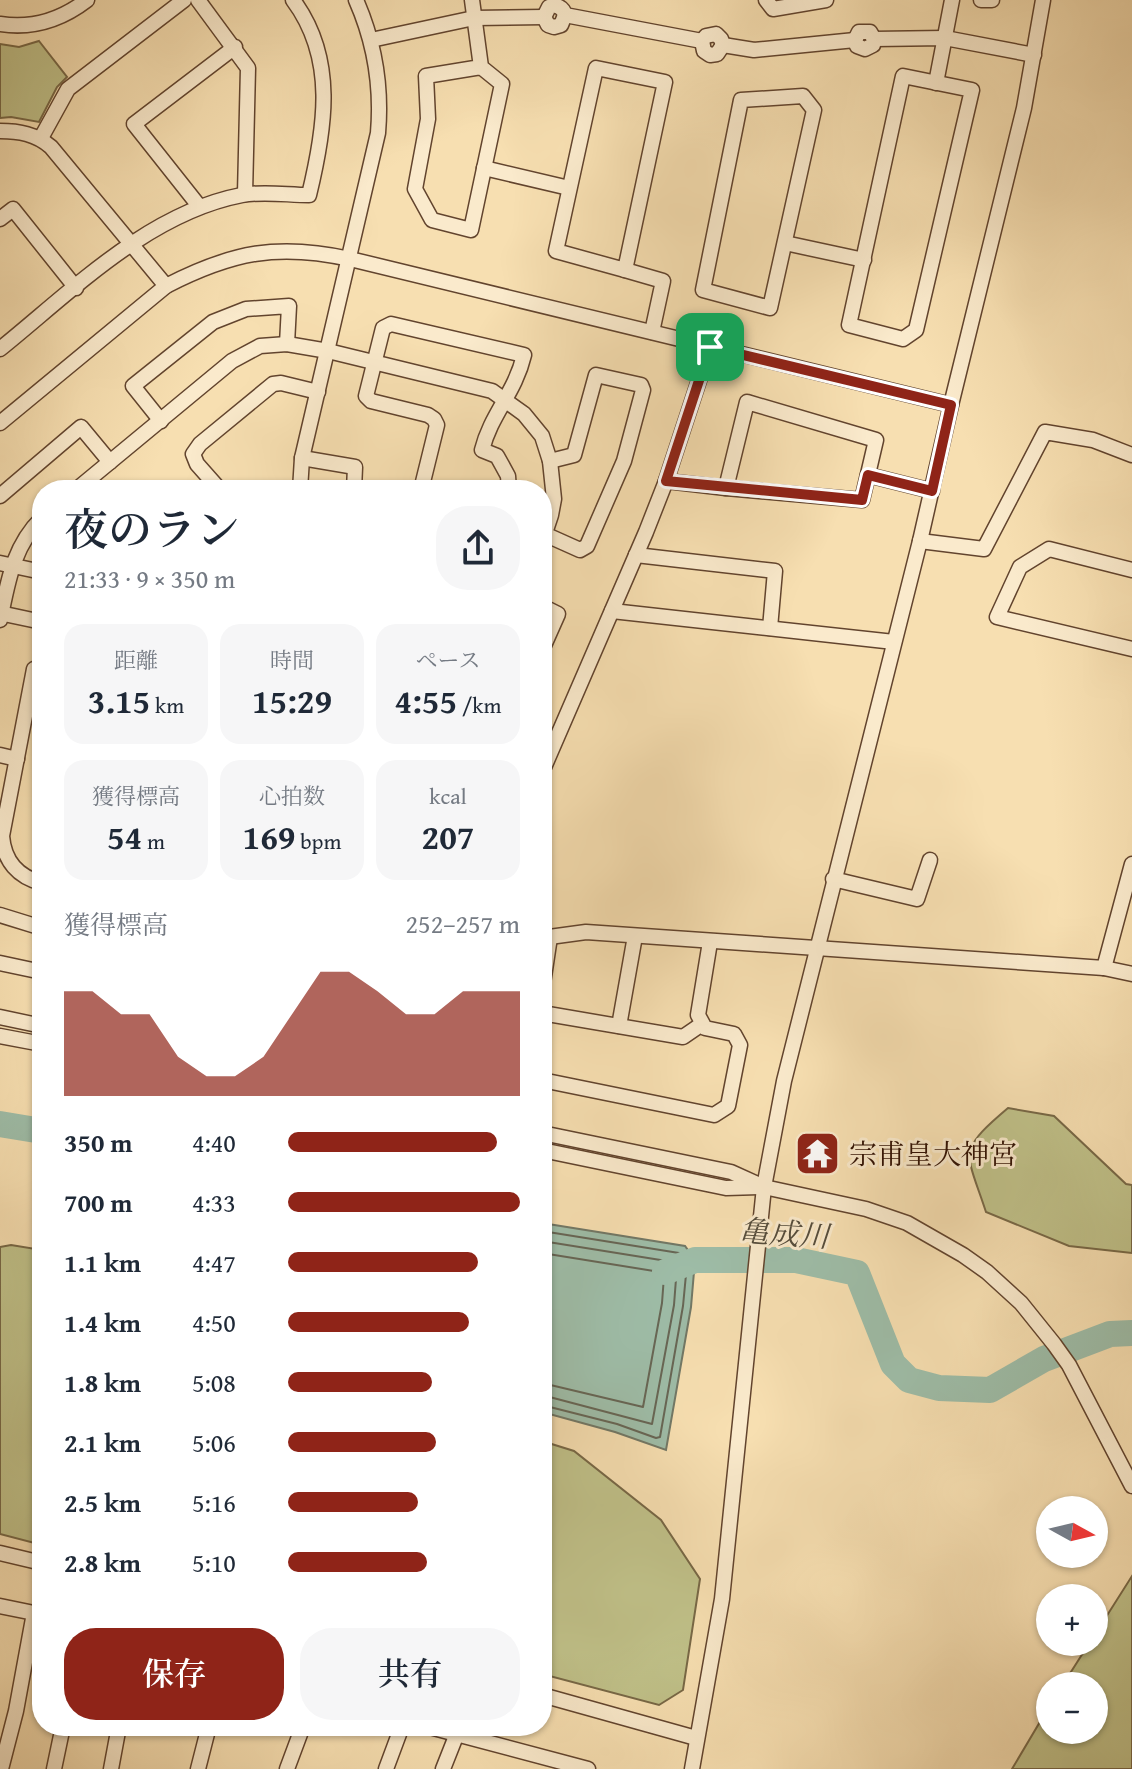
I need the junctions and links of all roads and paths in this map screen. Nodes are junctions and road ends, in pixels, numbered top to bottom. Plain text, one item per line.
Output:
1 (87, 0) edge
2 (184, 0) edge
3 (198, 0) edge
4 (293, 0) edge
5 (356, 0) edge
6 (472, 0) edge
7 (766, 0) edge
8 (826, 0) edge
9 (952, 0) edge
10 (981, 0) edge
11 (992, 0) edge
12 (1043, 0) edge
13 (474, 18) junction
14 (0, 24) edge
15 (945, 38) junction
16 (371, 40) junction
17 (235, 47) junction
18 (1034, 55) junction
19 (481, 67) junction
20 (936, 83) junction
21 (0, 131) edge
22 (41, 138) junction
23 (484, 168) junction
24 (569, 188) junction
25 (245, 194) junction
26 (199, 206) junction
27 (0, 219) edge
28 (785, 243) junction
29 (132, 244) junction
30 (350, 259) junction
31 (864, 260) junction
32 (625, 270) junction
33 (166, 286) junction
34 (76, 288) junction
35 (652, 332) junction
36 (287, 344) junction
37 (710, 347) junction
38 (0, 349) edge
39 (328, 351) junction
40 (374, 362) junction
41 (318, 392) junction
42 (506, 401) junction
43 (951, 405) junction
44 (161, 421) junction
45 (0, 423) edge
46 (1132, 455) edge
47 (302, 458) junction
48 (550, 461) junction
49 (110, 462) junction
50 (868, 475) junction
51 (88, 480) edge
52 (212, 480) edge
53 (301, 480) edge
54 (354, 480) edge
55 (423, 480) edge
56 (508, 480) edge
57 (552, 480) edge
58 (552, 480) edge
59 (666, 481) junction
60 (726, 488) junction
61 (932, 491) junction
62 (0, 496) edge
63 (552, 506) edge
64 (32, 530) edge
65 (552, 539) edge
66 (920, 541) junction
67 (636, 555) junction
68 (6, 564) edge
69 (32, 570) edge
70 (1132, 570) edge
71 (552, 611) edge
72 (612, 611) junction
73 (0, 616) edge
74 (32, 621) edge
75 (552, 628) edge
76 (770, 628) junction
77 (894, 642) junction
78 (1132, 649) edge
79 (32, 680) edge
80 (552, 749) edge
81 (0, 755) edge
82 (17, 759) junction
83 (930, 860) dead end
84 (1132, 864) edge
85 (833, 879) junction
86 (32, 880) edge
87 (0, 915) edge
88 (32, 925) edge
89 (552, 936) edge
90 (635, 936) junction
91 (710, 942) junction
92 (816, 947) junction
93 (0, 963) edge
94 (1104, 968) junction
95 (32, 970) edge
96 (1132, 974) edge
97 (552, 1015) edge
98 (0, 1017) edge
99 (32, 1024) edge
100 (702, 1024) junction
101 (619, 1026) junction
102 (0, 1036) edge
103 (32, 1042) edge
104 (552, 1082) edge
105 (552, 1135) edge
106 (552, 1152) edge
107 (764, 1187) junction
108 (1132, 1486) edge
109 (0, 1553) edge
110 (32, 1561) edge
111 (0, 1606) edge
112 (32, 1613) edge
113 (32, 1624) edge
114 (552, 1698) edge
115 (61, 1736) edge
116 (117, 1736) edge
117 (206, 1736) edge
118 (299, 1736) edge
119 (398, 1736) edge
120 (457, 1736) edge
121 (473, 1736) edge
122 (696, 1738) junction
123 (536, 1762) edge
124 (1, 1769) edge
125 (54, 1769) edge
126 (111, 1769) edge
127 (198, 1769) edge
128 (287, 1769) edge
129 (386, 1769) edge
130 (443, 1769) edge
131 (588, 1769) edge
132 (683, 1769) edge
133 (692, 1769) edge

1 - 14 street
2 - 22 street
3 - 17 street
4 - 25 street
5 - 16 street
6 - 13 street
7 - 8 street
9 - 15 street
10 - 11 street
12 - 18 street
13 - 15 street
13 - 16 street
13 - 19 street
15 - 18 street
15 - 20 street
16 - 30 street
17 - 25 street
17 - 26 street
18 - 43 street
19 - 23 street
19 - 23 street
20 - 31 street
20 - 31 street
21 - 22 street
22 - 29 street
23 - 24 street
24 - 32 street
24 - 32 street
25 - 26 street
26 - 29 street
27 - 34 street
28 - 28 street
28 - 31 street
29 - 33 street
29 - 34 street
30 - 33 street
30 - 35 street
30 - 39 street
32 - 35 street
33 - 45 street
34 - 38 street
35 - 37 street
36 - 39 street
36 - 44 street
36 - 44 street
37 - 43 street
37 - 59 street
39 - 40 street
39 - 41 street
40 - 42 street
40 - 42 street
40 - 55 street
41 - 47 street
41 - 52 street
42 - 48 street
42 - 56 street
43 - 61 street
44 - 49 street
46 - 66 street
47 - 53 street
47 - 54 street
48 - 57 street
48 - 65 street
49 - 51 street
49 - 62 street
50 - 60 street
50 - 60 street
50 - 61 street
58 - 63 street
59 - 60 street
59 - 67 street
61 - 66 street
64 - 68 street
66 - 77 street
67 - 72 street
67 - 76 street
68 - 69 street
68 - 73 street
70 - 78 street
71 - 75 street
72 - 76 street
72 - 80 street
73 - 74 street
76 - 77 street
77 - 85 street
79 - 82 street
81 - 82 street
82 - 86 street
83 - 85 street
84 - 94 street
85 - 92 street
87 - 88 street
89 - 90 street
90 - 91 street
90 - 101 street
91 - 92 street
91 - 100 street
92 - 94 street
92 - 107 street
93 - 95 street
94 - 96 street
97 - 101 street
98 - 99 street
100 - 101 street
100 - 104 street
102 - 103 street
105 - 107 street
106 - 107 street
107 - 108 street
107 - 122 street
109 - 110 street
111 - 112 street
113 - 124 street
114 - 122 street
115 - 125 street
116 - 126 street
117 - 127 street
118 - 128 street
119 - 129 street
120 - 130 street
121 - 123 street
122 - 132 street
122 - 133 street
123 - 131 street

